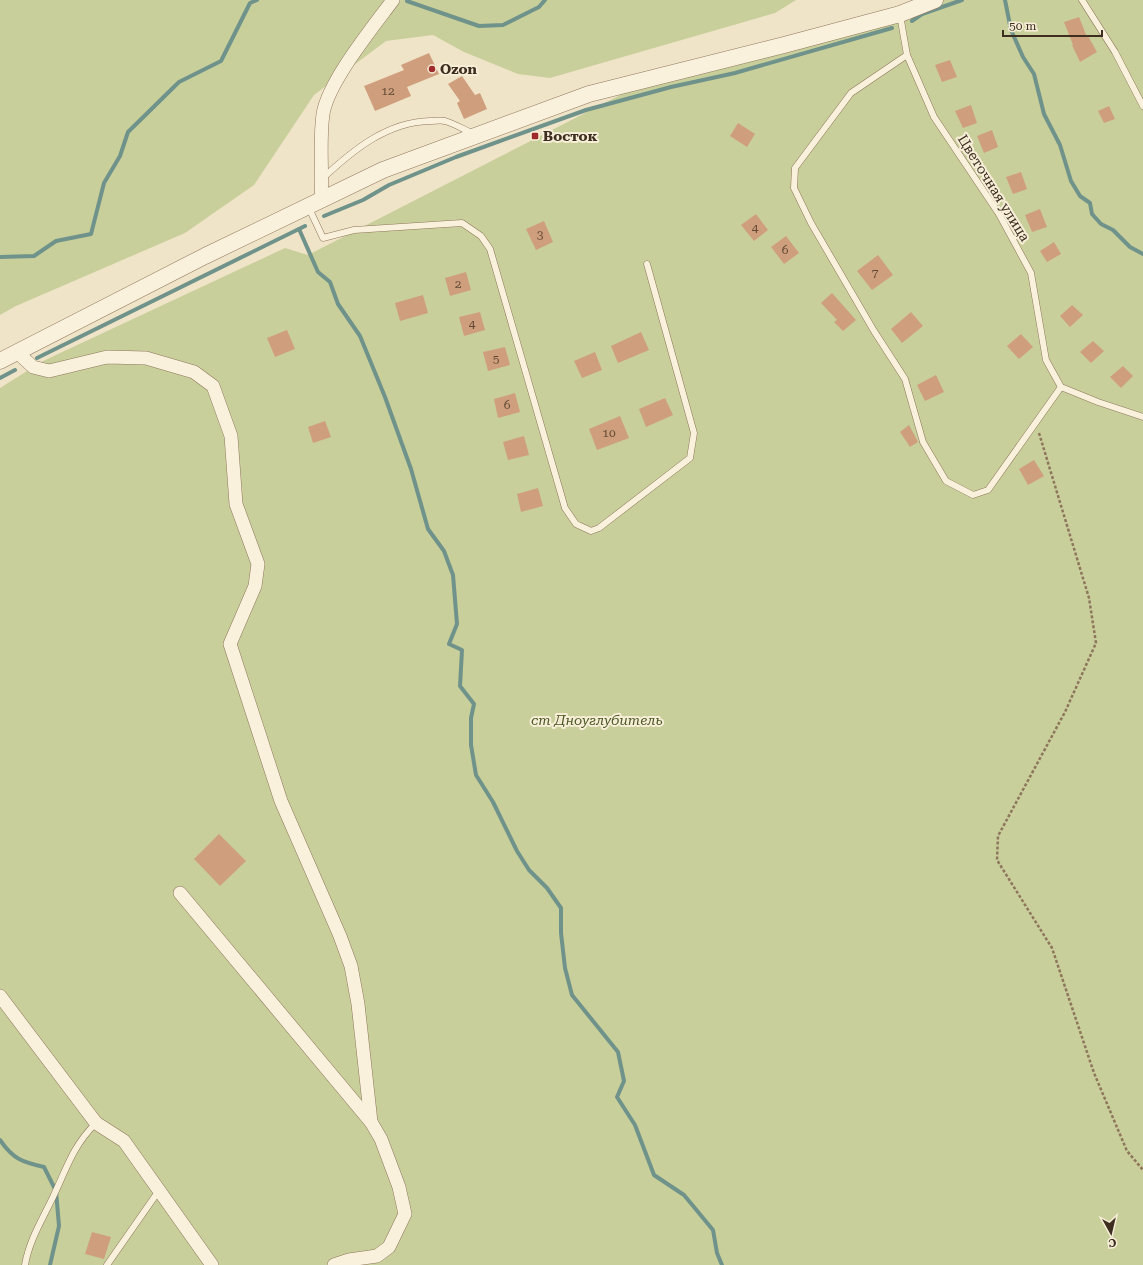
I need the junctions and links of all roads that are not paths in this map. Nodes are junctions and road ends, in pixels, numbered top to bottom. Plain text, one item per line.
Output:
1 (393, 0) edge
2 (935, 0) edge
3 (1082, 0) edge
4 (900, 14) junction
5 (907, 55) junction
6 (1143, 106) edge
7 (477, 135) junction
8 (323, 178) junction
9 (315, 203) junction
10 (647, 264) dead end
11 (17, 352) junction
12 (0, 361) edge
13 (1061, 387) junction
14 (1143, 417) edge
15 (180, 893) dead end
16 (0, 996) edge
17 (371, 1122) junction
18 (96, 1124) junction
19 (160, 1190) junction
20 (25, 1265) edge
21 (107, 1265) edge
22 (212, 1265) edge
23 (334, 1265) edge

1 - 8 street
2 - 4 street
3 - 6 lane
4 - 5 lane, Цветочная улица
4 - 7 street
5 - 13 lane, Цветочная улица
5 - 13 lane
7 - 8 lane
7 - 9 street
8 - 9 street
9 - 10 lane
9 - 11 street
11 - 12 street
11 - 17 street
13 - 14 lane
15 - 17 street
16 - 18 street
17 - 23 street
18 - 19 street
18 - 20 lane
19 - 21 lane
19 - 22 street

